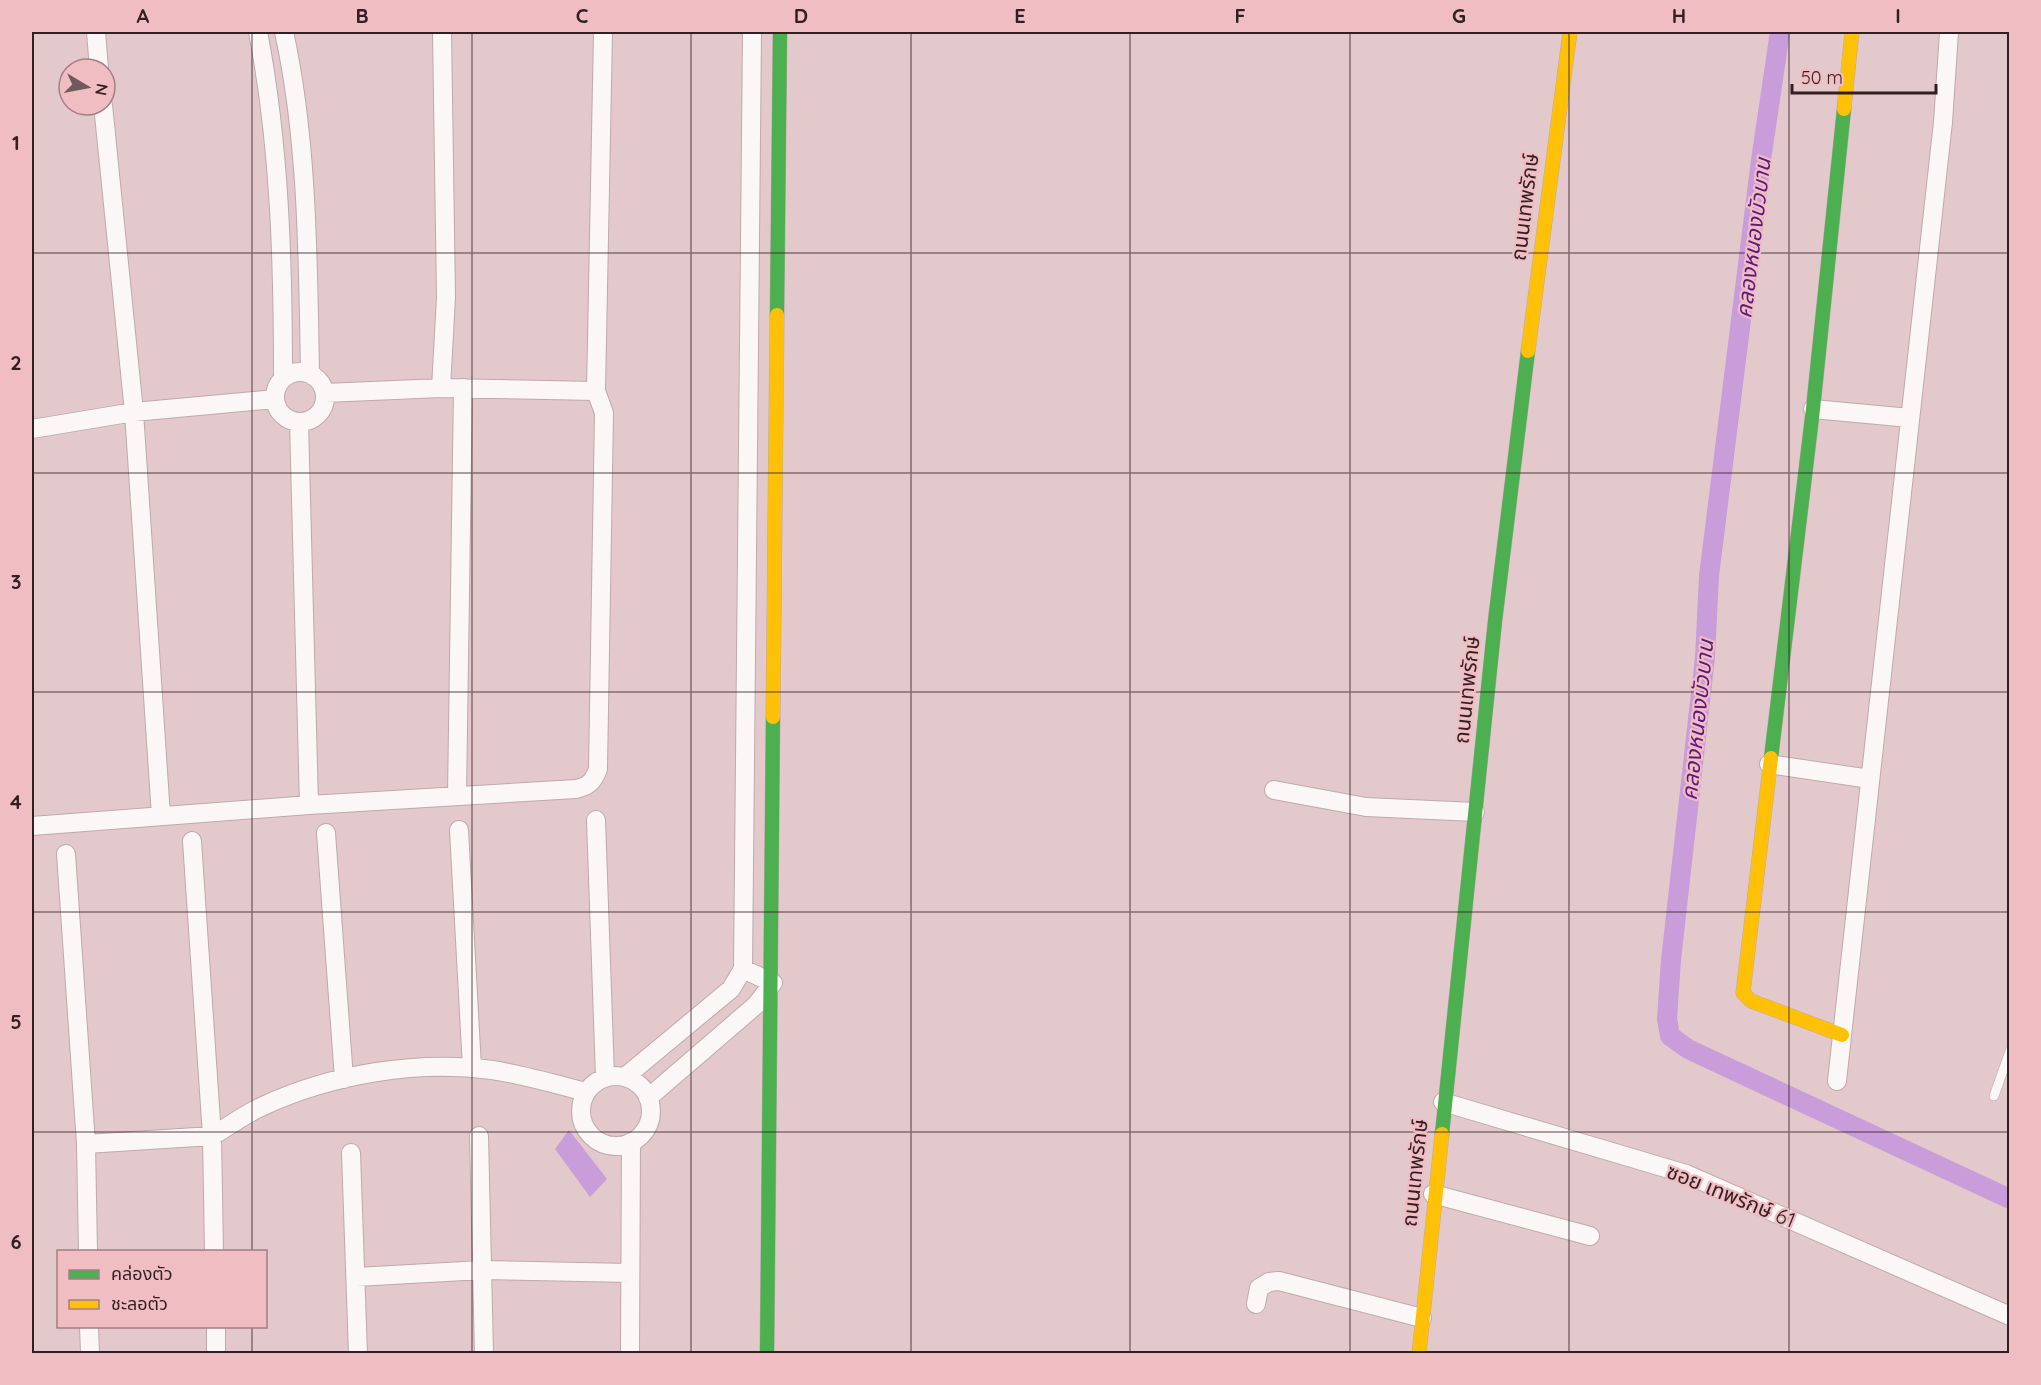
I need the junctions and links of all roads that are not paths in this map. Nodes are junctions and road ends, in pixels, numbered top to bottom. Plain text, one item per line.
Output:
1 (96, 32) edge
2 (258, 32) edge
3 (284, 32) edge
4 (442, 32) edge
5 (603, 32) edge
6 (752, 32) edge
7 (780, 32) edge
8 (1570, 32) edge
9 (1852, 32) edge
10 (1949, 32) edge
11 (98, 57) edge
12 (104, 117) edge
13 (778, 317) junction
14 (748, 318) junction
15 (310, 374) junction
16 (283, 379) junction
17 (441, 388) junction
18 (463, 388) junction
19 (596, 391) junction
20 (325, 393) junction
21 (275, 399) junction
22 (1813, 409) junction
23 (134, 412) junction
24 (1910, 418) junction
25 (299, 422) junction
26 (32, 429) edge
27 (1769, 764) junction
28 (1870, 779) junction
29 (1274, 790) dead end
30 (457, 796) junction
31 (309, 805) junction
32 (1475, 812) junction
33 (161, 816) junction
34 (596, 820) dead end
35 (32, 826) edge
36 (459, 830) dead end
37 (326, 833) dead end
38 (192, 841) dead end
39 (66, 854) dead end
40 (743, 969) junction
41 (773, 983) junction
42 (1842, 1035) junction
43 (2010, 1051) edge
44 (472, 1068) junction
45 (605, 1077) junction
46 (625, 1077) junction
47 (344, 1079) junction
48 (1837, 1080) dead end
49 (586, 1092) junction
50 (1994, 1096) dead end
51 (648, 1098) junction
52 (1443, 1102) junction
53 (212, 1136) junction
54 (479, 1136) dead end
55 (631, 1142) junction
56 (86, 1144) junction
57 (351, 1153) dead end
58 (1433, 1194) junction
59 (1590, 1236) dead end
60 (88, 1250) edge
61 (214, 1250) edge
62 (482, 1270) junction
63 (630, 1273) junction
64 (356, 1277) junction
65 (1256, 1304) dead end
66 (2010, 1316) edge
67 (1422, 1318) junction
68 (89, 1328) edge
69 (216, 1328) edge
70 (90, 1353) edge
71 (216, 1353) edge
72 (358, 1353) edge
73 (484, 1353) edge
74 (630, 1353) edge
75 (767, 1353) edge
76 (1419, 1353) edge

1 - 11 street
2 - 16 street
3 - 15 street
4 - 17 street
5 - 19 street
6 - 14 street
7 - 13 street
8 - 32 street, ถนนเทพรักษ์
9 - 22 street
10 - 24 street
12 - 23 street
13 - 14 street
13 - 41 street
14 - 40 street
15 - 16 street
15 - 20 street
16 - 21 street
17 - 18 street
17 - 20 street
18 - 19 street
18 - 30 street
19 - 30 street
20 - 25 street
21 - 23 street
21 - 25 street
22 - 24 street
22 - 27 street
23 - 26 street
23 - 33 street
24 - 28 street
25 - 31 street
27 - 28 street
27 - 42 street
28 - 42 street
29 - 32 street
30 - 31 street
31 - 33 street
32 - 52 street, ถนนเทพรักษ์
33 - 35 street
34 - 45 street
36 - 44 street
37 - 47 street
38 - 53 street
39 - 56 street
40 - 41 street
40 - 46 street
41 - 51 street
41 - 75 street
42 - 48 street
43 - 50 lane
44 - 47 street
44 - 49 street
45 - 46 street
45 - 49 street
46 - 51 street
47 - 53 street
49 - 55 street
51 - 55 street
52 - 58 street, ถนนเทพรักษ์
52 - 66 street, ซอย เทพรักษ์ 61
53 - 56 street
53 - 61 street
54 - 62 street
55 - 63 street
56 - 60 street
57 - 64 street
58 - 59 street
58 - 67 street, ถนนเทพรักษ์
62 - 63 street
62 - 64 street
62 - 73 street
63 - 74 street
64 - 72 street
65 - 67 street
67 - 76 street, ถนนเทพรักษ์
68 - 70 street
69 - 71 street

